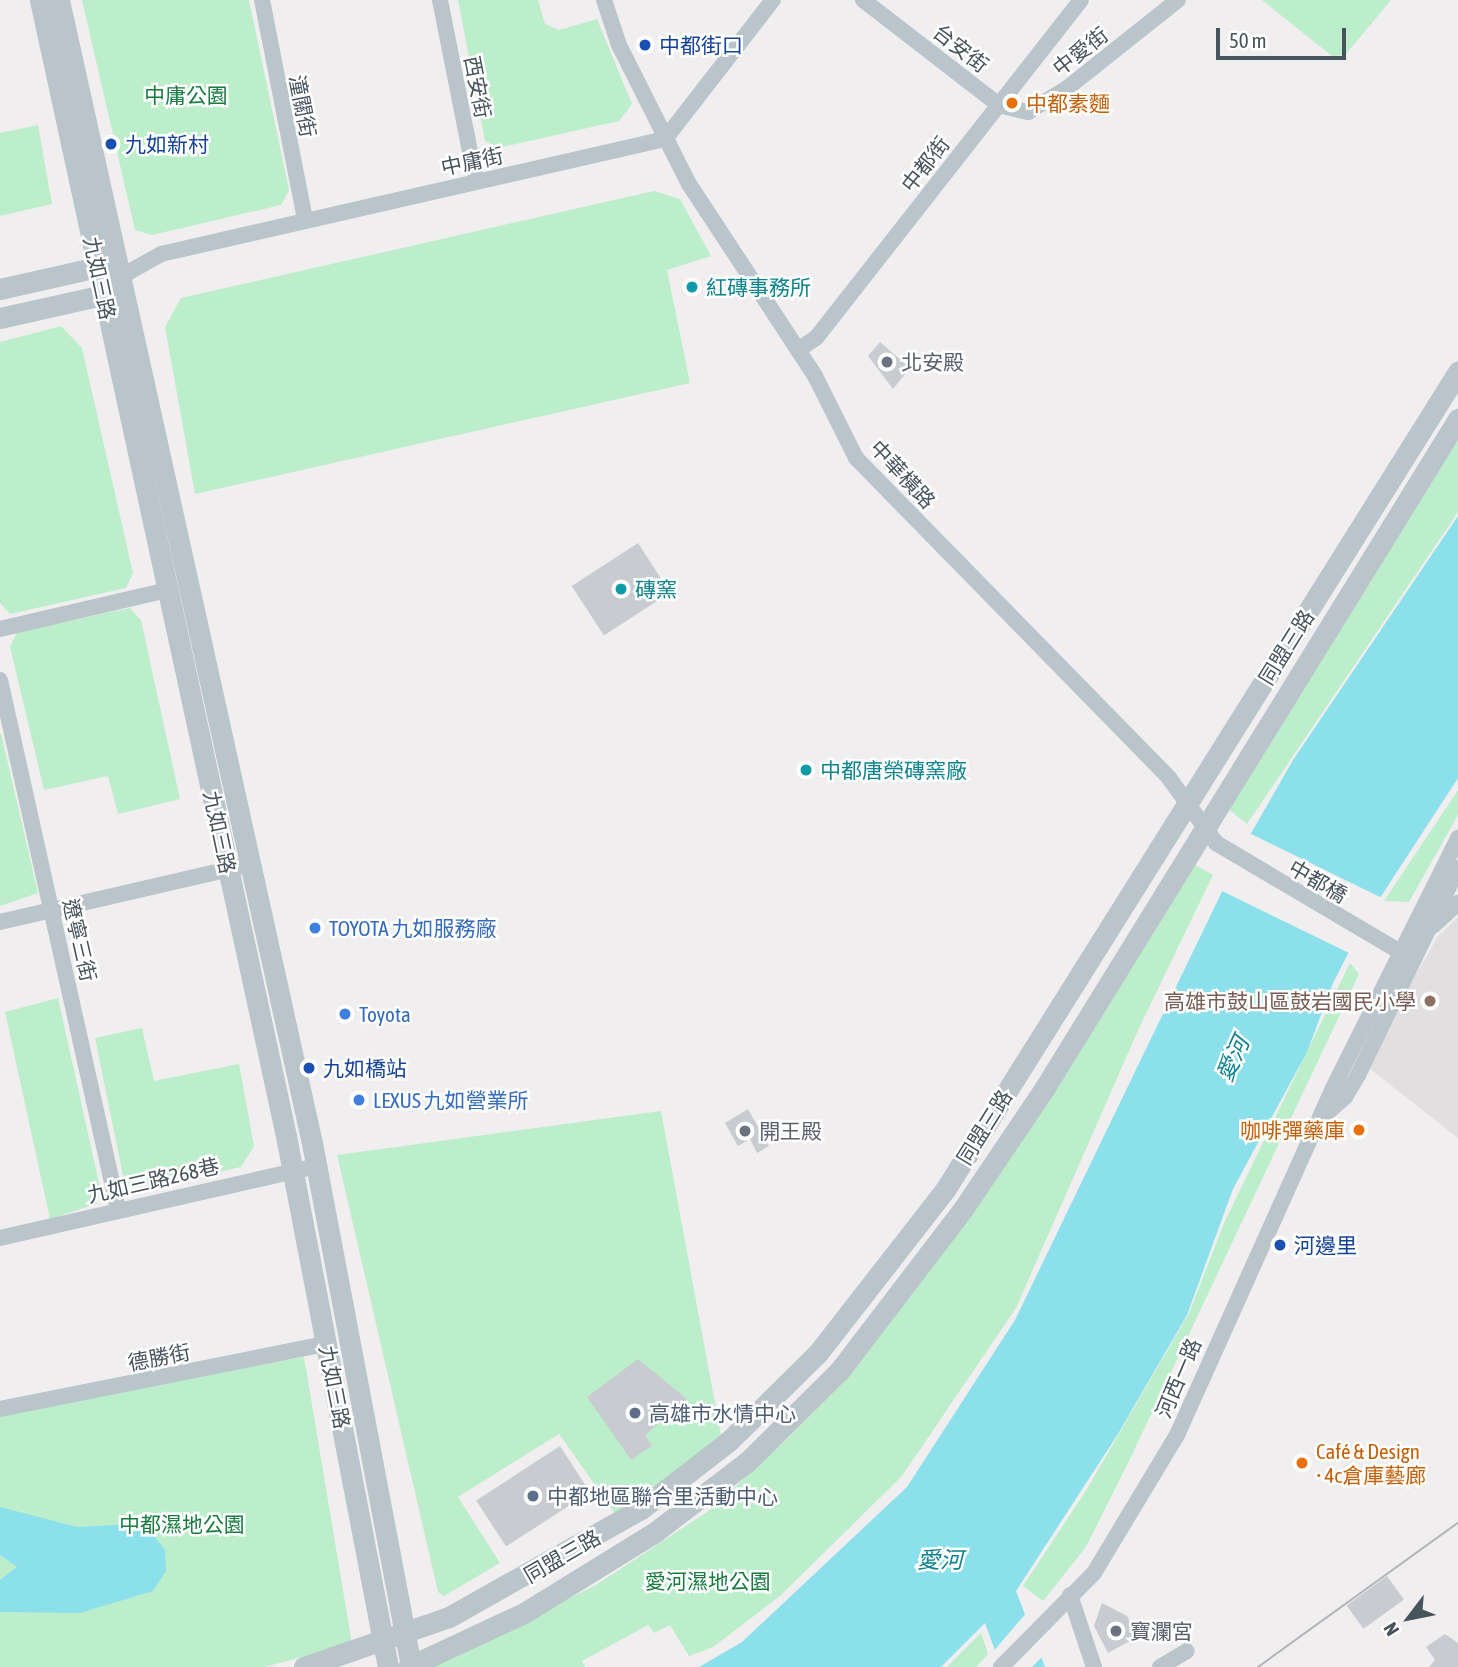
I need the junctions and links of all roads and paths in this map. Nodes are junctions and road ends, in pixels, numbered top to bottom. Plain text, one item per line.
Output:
1 (40, 0) edge
2 (59, 0) edge
3 (262, 0) edge
4 (440, 0) edge
5 (604, 0) edge
6 (774, 0) edge
7 (863, 0) edge
8 (1081, 0) edge
9 (1178, 0) edge
10 (999, 104) junction
11 (665, 139) junction
12 (476, 181) junction
13 (305, 219) junction
14 (97, 267) junction
15 (122, 276) junction
16 (0, 289) edge
17 (103, 295) junction
18 (0, 318) edge
19 (798, 350) junction
20 (1458, 372) edge
21 (1458, 419) edge
22 (167, 590) junction
23 (0, 629) edge
24 (0, 680) edge
25 (1188, 806) junction
26 (1203, 827) junction
27 (1458, 838) edge
28 (1216, 843) joint
29 (252, 864) junction
30 (1458, 868) edge
31 (228, 869) junction
32 (1458, 903) edge
33 (52, 911) junction
34 (0, 922) edge
35 (1426, 932) junction
36 (1400, 952) junction
37 (1319, 1119) junction
38 (316, 1166) junction
39 (292, 1171) junction
40 (118, 1209) junction
41 (0, 1238) edge
42 (326, 1344) junction
43 (0, 1409) edge
44 (729, 1441) junction
45 (747, 1462) junction
46 (565, 1556) junction
47 (579, 1581) junction
48 (1070, 1595) junction
49 (406, 1635) junction
50 (383, 1644) junction
51 (1187, 1651) dead end
52 (410, 1666) edge
53 (304, 1667) edge
54 (388, 1667) edge
55 (1001, 1667) edge
56 (1094, 1667) edge
57 (1160, 1667) edge

1 - 14 street, 九如三路
2 - 15 street, 九如三路
3 - 13 street, 潼關街
4 - 12 street, 西安街
5 - 11 street, 中華橫路
6 - 11 street
7 - 10 street, 台安街
8 - 10 street, 中都街
9 - 10 street, 中愛街
10 - 19 street, 中都街
11 - 12 street, 中庸街
11 - 19 street, 中華橫路
12 - 13 street, 中庸街
13 - 15 street, 中庸街
14 - 15 street
14 - 16 street
14 - 17 street, 九如三路
15 - 17 street
15 - 29 street, 九如三路
17 - 18 street
17 - 22 street, 九如三路
19 - 25 street, 中華橫路
20 - 25 street, 同盟三路
21 - 26 street, 同盟三路
22 - 23 street
22 - 31 street, 九如三路
24 - 33 street, 遼寧三街
25 - 26 street, 中華橫路
25 - 44 street, 同盟三路
26 - 28 street, 中華橫路
26 - 45 street, 同盟三路
27 - 36 street, 河西一路
28 - 36 street, 中都橋
29 - 31 street
29 - 38 street, 九如三路
30 - 35 street, 河西一路
31 - 33 street
31 - 39 street, 九如三路
32 - 35 street
33 - 34 street
33 - 40 street, 遼寧三街
35 - 37 street, 河西一路
36 - 37 street, 河西一路
37 - 48 street, 河西一路
38 - 39 street, 九如三路268巷
38 - 49 street, 九如三路
39 - 40 street, 九如三路268巷
39 - 42 street, 九如三路
40 - 41 street, 九如三路268巷
42 - 43 street, 德勝街
42 - 50 street, 九如三路
44 - 45 street
44 - 46 street, 同盟三路
45 - 47 street, 同盟三路
46 - 47 street
46 - 49 street, 同盟三路
47 - 52 street, 同盟三路
48 - 55 street, 河西一路
48 - 56 street
49 - 50 street, 同盟三路
49 - 52 street, 九如三路
50 - 53 street, 同盟三路
50 - 54 street, 九如三路
51 - 57 street

